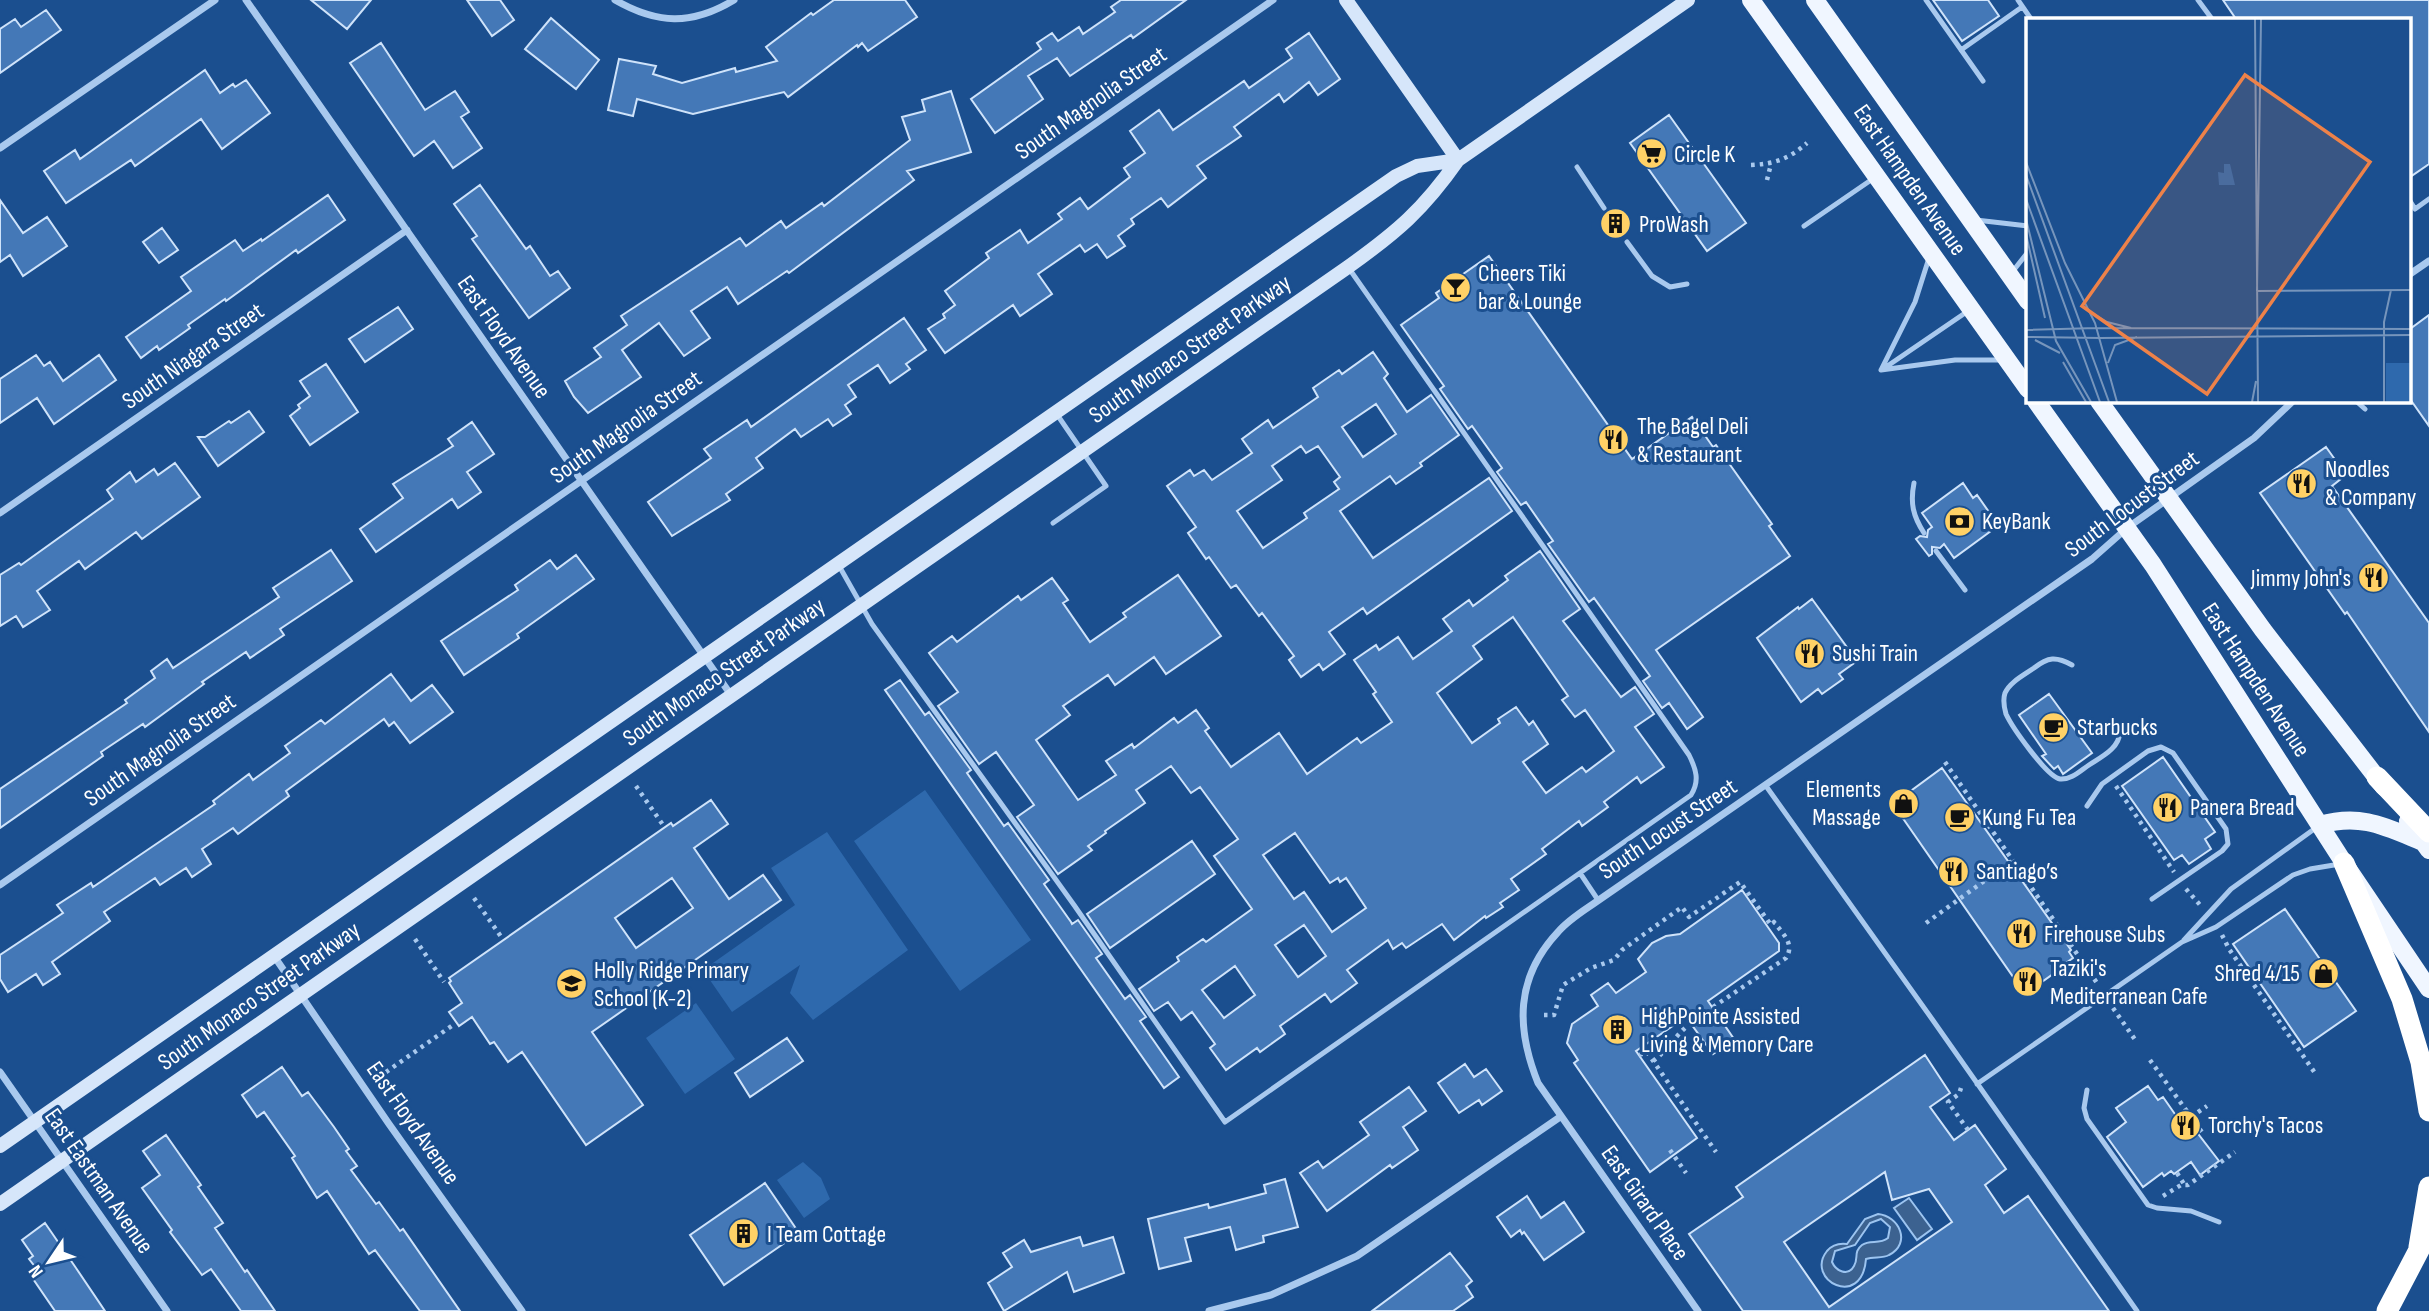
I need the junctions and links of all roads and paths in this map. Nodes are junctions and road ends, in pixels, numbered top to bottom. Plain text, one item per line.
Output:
1 (215, 0) edge
2 (246, 0) edge
3 (615, 0) edge
4 (734, 0) edge
5 (1273, 0) edge
6 (1346, 0) edge
7 (1688, 0) edge
8 (1751, 0) edge
9 (1815, 0) edge
10 (1926, 0) edge
11 (2018, 0) edge
12 (2199, 0) edge
13 (2022, 7) junction
14 (2030, 18) edge
15 (2211, 18) edge
16 (1961, 50) junction
17 (1983, 81) dead end
18 (1807, 144) dead end
19 (0, 148) edge
20 (1458, 160) junction
21 (1772, 164) junction
22 (1751, 165) dead end
23 (1577, 167) dead end
24 (1876, 176) junction
25 (1767, 180) dead end
26 (2429, 199) edge
27 (2412, 204) edge
28 (1604, 208) dead end
29 (1971, 219) junction
30 (1804, 226) dead end
31 (2026, 226) edge
32 (407, 230) junction
33 (1627, 242) dead end
34 (1931, 252) junction
35 (2026, 257) edge
36 (2429, 261) edge
37 (1348, 267) junction
38 (2412, 273) edge
39 (2018, 279) edge
40 (1687, 284) dead end
41 (2026, 297) edge
42 (1971, 309) junction
43 (2007, 360) junction
44 (1881, 370) junction
45 (2026, 386) edge
46 (2037, 402) edge
47 (2100, 402) edge
48 (2292, 402) edge
49 (2357, 402) edge
50 (2365, 409) dead end
51 (1056, 413) junction
52 (1082, 451) junction
53 (581, 481) junction
54 (1914, 483) dead end
55 (2168, 498) junction
56 (0, 513) edge
57 (1053, 523) dead end
58 (2127, 528) junction
59 (1924, 533) dead end
60 (1936, 551) dead end
61 (838, 564) junction
62 (1965, 590) dead end
63 (860, 604) junction
64 (704, 655) junction
65 (2072, 664) dead end
66 (731, 695) junction
67 (2120, 732) dead end
68 (1945, 762) dead end
69 (2377, 777) joint
70 (2115, 785) dead end
71 (636, 786) dead end
72 (1766, 786) junction
73 (2087, 806) dead end
74 (663, 825) dead end
75 (2320, 825) junction
76 (2427, 842) edge
77 (2012, 861) junction
78 (2344, 863) junction
79 (1580, 873) junction
80 (2177, 875) dead end
81 (0, 885) edge
82 (2183, 885) dead end
83 (474, 898) dead end
84 (2152, 899) dead end
85 (1598, 900) junction
86 (2202, 907) dead end
87 (1926, 923) dead end
88 (2220, 933) dead end
89 (502, 938) dead end
90 (415, 939) dead end
91 (2182, 942) junction
92 (274, 956) junction
93 (444, 982) dead end
94 (2096, 983) dead end
95 (2429, 989) edge
96 (302, 995) junction
97 (1713, 1007) dead end
98 (2113, 1008) dead end
99 (1544, 1015) dead end
100 (1691, 1023) dead end
101 (453, 1026) dead end
102 (2136, 1041) dead end
103 (1639, 1055) dead end
104 (2150, 1060) dead end
105 (1653, 1061) junction
106 (0, 1072) edge
107 (2315, 1073) dead end
108 (379, 1076) dead end
109 (1977, 1084) junction
110 (1961, 1088) dead end
111 (2087, 1090) dead end
112 (2207, 1106) dead end
113 (2429, 1111) edge
114 (1560, 1116) junction
115 (2191, 1117) junction
116 (35, 1122) junction
117 (1968, 1130) dead end
118 (2204, 1135) dead end
119 (0, 1146) edge
120 (1670, 1150) dead end
121 (1716, 1152) dead end
122 (2235, 1152) dead end
123 (62, 1161) junction
124 (1686, 1173) dead end
125 (2177, 1173) dead end
126 (2185, 1185) junction
127 (2429, 1187) edge
128 (2159, 1196) dead end
129 (0, 1204) edge
130 (2219, 1222) dead end
131 (2429, 1231) edge
132 (2418, 1252) junction
133 (167, 1311) edge
134 (522, 1311) edge
135 (1209, 1311) edge
136 (1698, 1311) edge
137 (2137, 1311) edge
138 (2388, 1311) edge

1 - 19 street
2 - 32 street, East Floyd Avenue
3 - 4 street
5 - 53 street, South Magnolia Street
6 - 20 main road
7 - 20 main road, South Monaco Street Parkway
8 - 24 main road, East Hampden Avenue
9 - 29 main road, East Hampden Avenue
10 - 16 lane
11 - 13 lane
12 - 15 lane
13 - 14 lane
13 - 16 lane
16 - 17 lane
18 - 21 path
20 - 37 main road, South Monaco Street Parkway
20 - 51 main road, South Monaco Street Parkway
21 - 22 path
21 - 25 path
23 - 28 lane
24 - 30 lane
24 - 34 main road, East Hampden Avenue
26 - 27 lane
29 - 31 lane
29 - 39 main road, East Hampden Avenue
32 - 53 street, East Floyd Avenue
32 - 56 street, South Niagara Street
33 - 40 lane
34 - 42 main road, East Hampden Avenue
34 - 44 lane
35 - 39 lane
36 - 38 street
37 - 52 main road, South Monaco Street Parkway
37 - 79 lane
39 - 41 main road, East Hampden Avenue
42 - 43 main road, East Hampden Avenue
42 - 44 lane
43 - 44 lane
43 - 45 main road, East Hampden Avenue
46 - 58 main road, East Hampden Avenue
47 - 55 main road, East Hampden Avenue
48 - 55 street, South Locust Street
49 - 50 lane
51 - 52 lane
51 - 61 main road, South Monaco Street Parkway
52 - 57 lane
52 - 63 main road, South Monaco Street Parkway
53 - 64 street, East Floyd Avenue
53 - 81 street, South Magnolia Street
54 - 59 lane
55 - 58 street, South Locust Street
55 - 69 main road, East Hampden Avenue
58 - 72 street, South Locust Street
58 - 75 main road, East Hampden Avenue
60 - 62 lane
61 - 63 lane
61 - 64 main road, South Monaco Street Parkway
63 - 66 main road, South Monaco Street Parkway
63 - 79 lane
64 - 66 street, East Floyd Avenue
64 - 92 main road, South Monaco Street Parkway
65 - 67 lane
66 - 96 main road, South Monaco Street Parkway
68 - 77 path
69 - 76 highway
70 - 80 path
71 - 74 path
72 - 85 street, South Locust Street
72 - 109 lane
73 - 84 lane
75 - 76 main road
75 - 78 main road, East Hampden Avenue
75 - 91 lane
77 - 87 path
77 - 94 path
78 - 91 lane
78 - 95 main road, East Hampden Avenue
78 - 113 highway
79 - 85 lane
82 - 86 path
83 - 89 path
85 - 114 street, South Locust Street
88 - 107 path
90 - 93 path
91 - 109 lane
92 - 96 street, East Floyd Avenue
92 - 116 main road, South Monaco Street Parkway
96 - 123 main road, South Monaco Street Parkway
96 - 134 street, East Floyd Avenue
97 - 99 path
98 - 102 path
100 - 105 path
101 - 108 path
103 - 105 path
104 - 115 path
105 - 121 path
106 - 116 street, East Eastman Avenue
109 - 137 lane
110 - 117 path
111 - 130 lane
112 - 115 path
114 - 135 street
114 - 136 street, East Girard Place
115 - 118 path
116 - 119 main road, South Monaco Street Parkway
116 - 123 street, East Eastman Avenue
120 - 124 path
122 - 126 path
123 - 129 main road, South Monaco Street Parkway
123 - 133 street, East Eastman Avenue
125 - 126 path
126 - 128 path
127 - 132 highway
131 - 132 highway
132 - 138 highway

